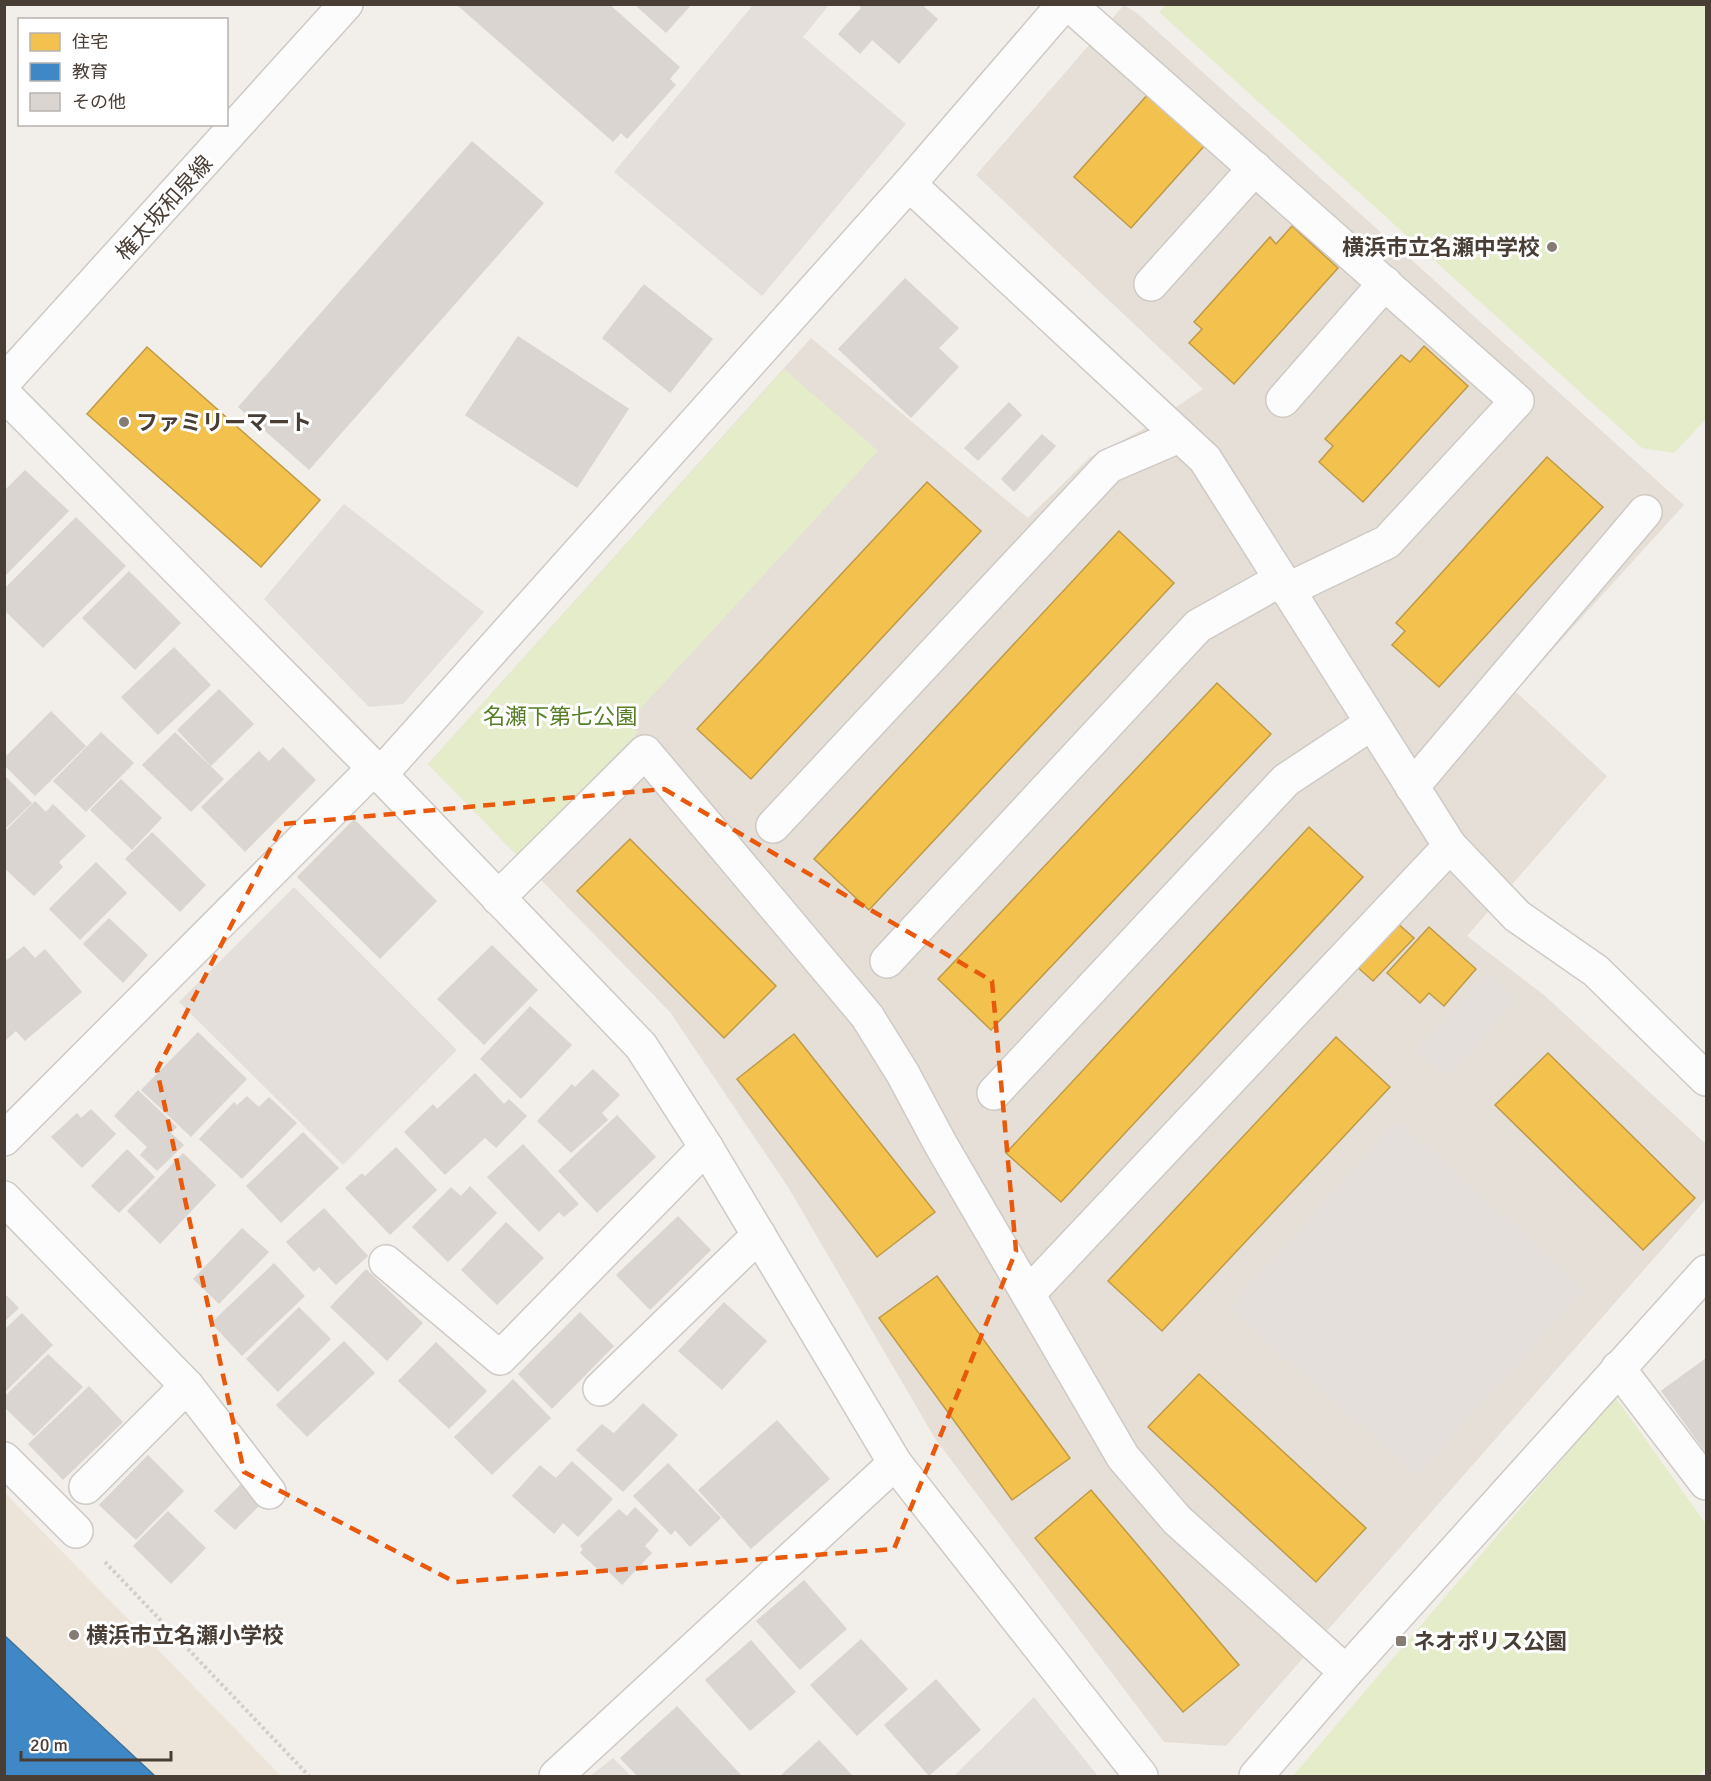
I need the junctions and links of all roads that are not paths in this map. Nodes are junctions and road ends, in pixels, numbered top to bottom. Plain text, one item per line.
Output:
1 (346, 4) edge
2 (1064, 4) edge
3 (1069, 4) edge
4 (1255, 168) junction
5 (909, 184) junction
6 (1385, 283) junction
7 (1151, 284) dead end
8 (4, 382) edge
9 (4, 394) edge
10 (1283, 400) dead end
11 (1179, 436) junction
12 (1645, 512) dead end
13 (1284, 585) junction
14 (1372, 723) junction
15 (377, 771) junction
16 (1412, 787) junction
17 (773, 826) dead end
18 (1450, 846) junction
19 (498, 898) junction
20 (887, 961) dead end
21 (1707, 1079) edge
22 (994, 1093) dead end
23 (4, 1139) edge
24 (706, 1147) junction
25 (4, 1198) edge
26 (759, 1235) junction
27 (386, 1262) dead end
28 (1707, 1272) edge
29 (1028, 1294) junction
30 (1618, 1368) junction
31 (187, 1386) junction
32 (600, 1389) dead end
33 (4, 1460) edge
34 (895, 1463) junction
35 (1707, 1483) edge
36 (86, 1487) dead end
37 (269, 1492) dead end
38 (76, 1531) road end
39 (1346, 1672) junction
40 (556, 1776) edge
41 (1141, 1776) edge
42 (1256, 1776) edge

1 - 8 street, 権太坂和泉線
2 - 5 street
3 - 4 street
4 - 6 street
4 - 7 street
5 - 11 street
5 - 15 street
6 - 10 street
6 - 13 street
9 - 15 street
11 - 13 street
11 - 17 street
12 - 16 street
13 - 14 street
13 - 20 street
14 - 16 street
14 - 22 street
15 - 19 street
15 - 23 street
16 - 18 street
18 - 21 street
18 - 29 street
19 - 24 street
19 - 29 street
24 - 26 street
24 - 27 street
25 - 31 street
26 - 32 street
26 - 34 street
28 - 30 street
29 - 39 street
30 - 35 street
30 - 39 street
31 - 36 street
31 - 37 street
33 - 38 street
34 - 40 street
34 - 41 street
39 - 42 street

